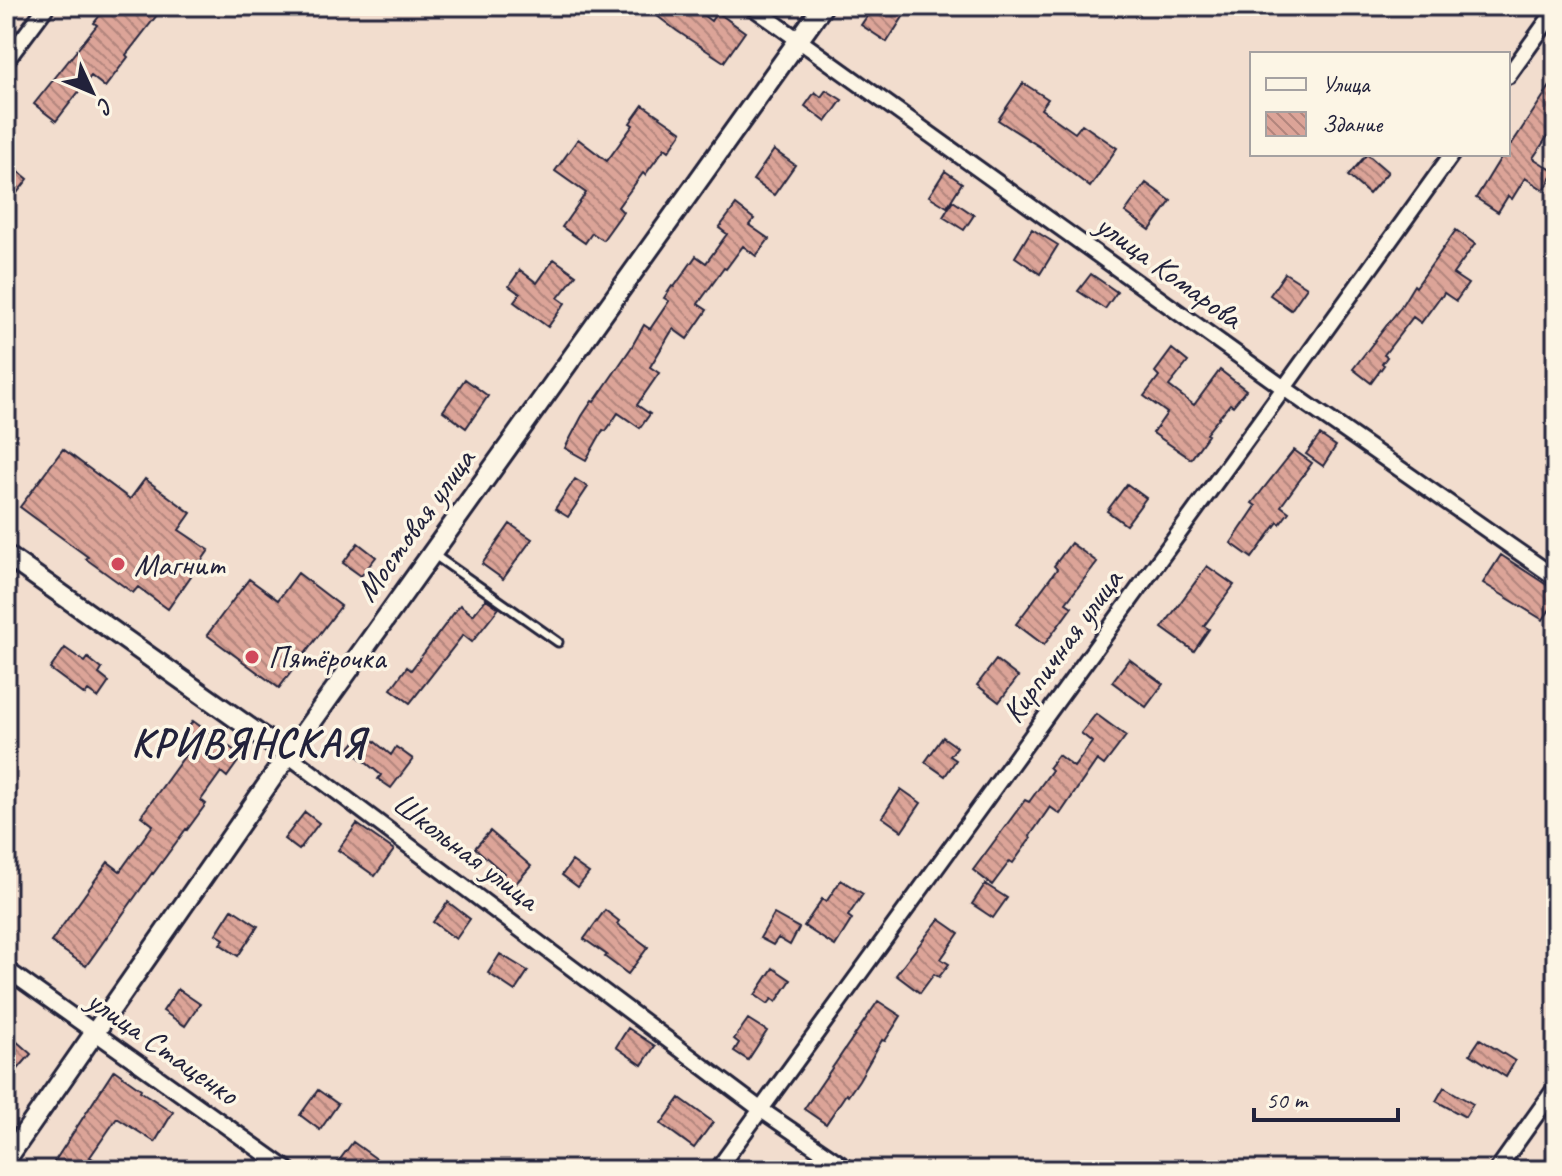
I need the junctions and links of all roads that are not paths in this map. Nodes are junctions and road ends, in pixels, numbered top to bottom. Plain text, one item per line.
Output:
1 (47, 6) edge
2 (751, 6) edge
3 (823, 6) edge
4 (1556, 9) edge
5 (799, 40) junction
6 (6, 61) edge
7 (1510, 73) edge
8 (1451, 156) edge
9 (1284, 388) junction
10 (432, 553) junction
11 (6, 555) edge
12 (1556, 578) edge
13 (558, 642) dead end
14 (288, 755) junction
15 (6, 969) edge
16 (95, 1033) junction
17 (1556, 1087) edge
18 (760, 1109) junction
19 (6, 1160) edge
20 (288, 1170) edge
21 (717, 1170) edge
22 (849, 1170) edge
23 (1497, 1170) edge

1 - 6 street
2 - 5 street, улица Комарова
3 - 5 street, Мостовая улица
4 - 7 street
5 - 9 street, улица Комарова
5 - 10 street, Мостовая улица
8 - 9 street, Кирпичная улица
9 - 12 street, улица Комарова
9 - 18 street, Кирпичная улица
10 - 13 lane
10 - 14 street, Мостовая улица
11 - 14 street, Школьная улица
14 - 16 street, Мостовая улица
14 - 18 street, Школьная улица
15 - 16 street, улица Стаценко
16 - 19 street, Мостовая улица
16 - 20 street, улица Стаценко
17 - 23 street
18 - 21 street, Кирпичная улица
18 - 22 street, Школьная улица

